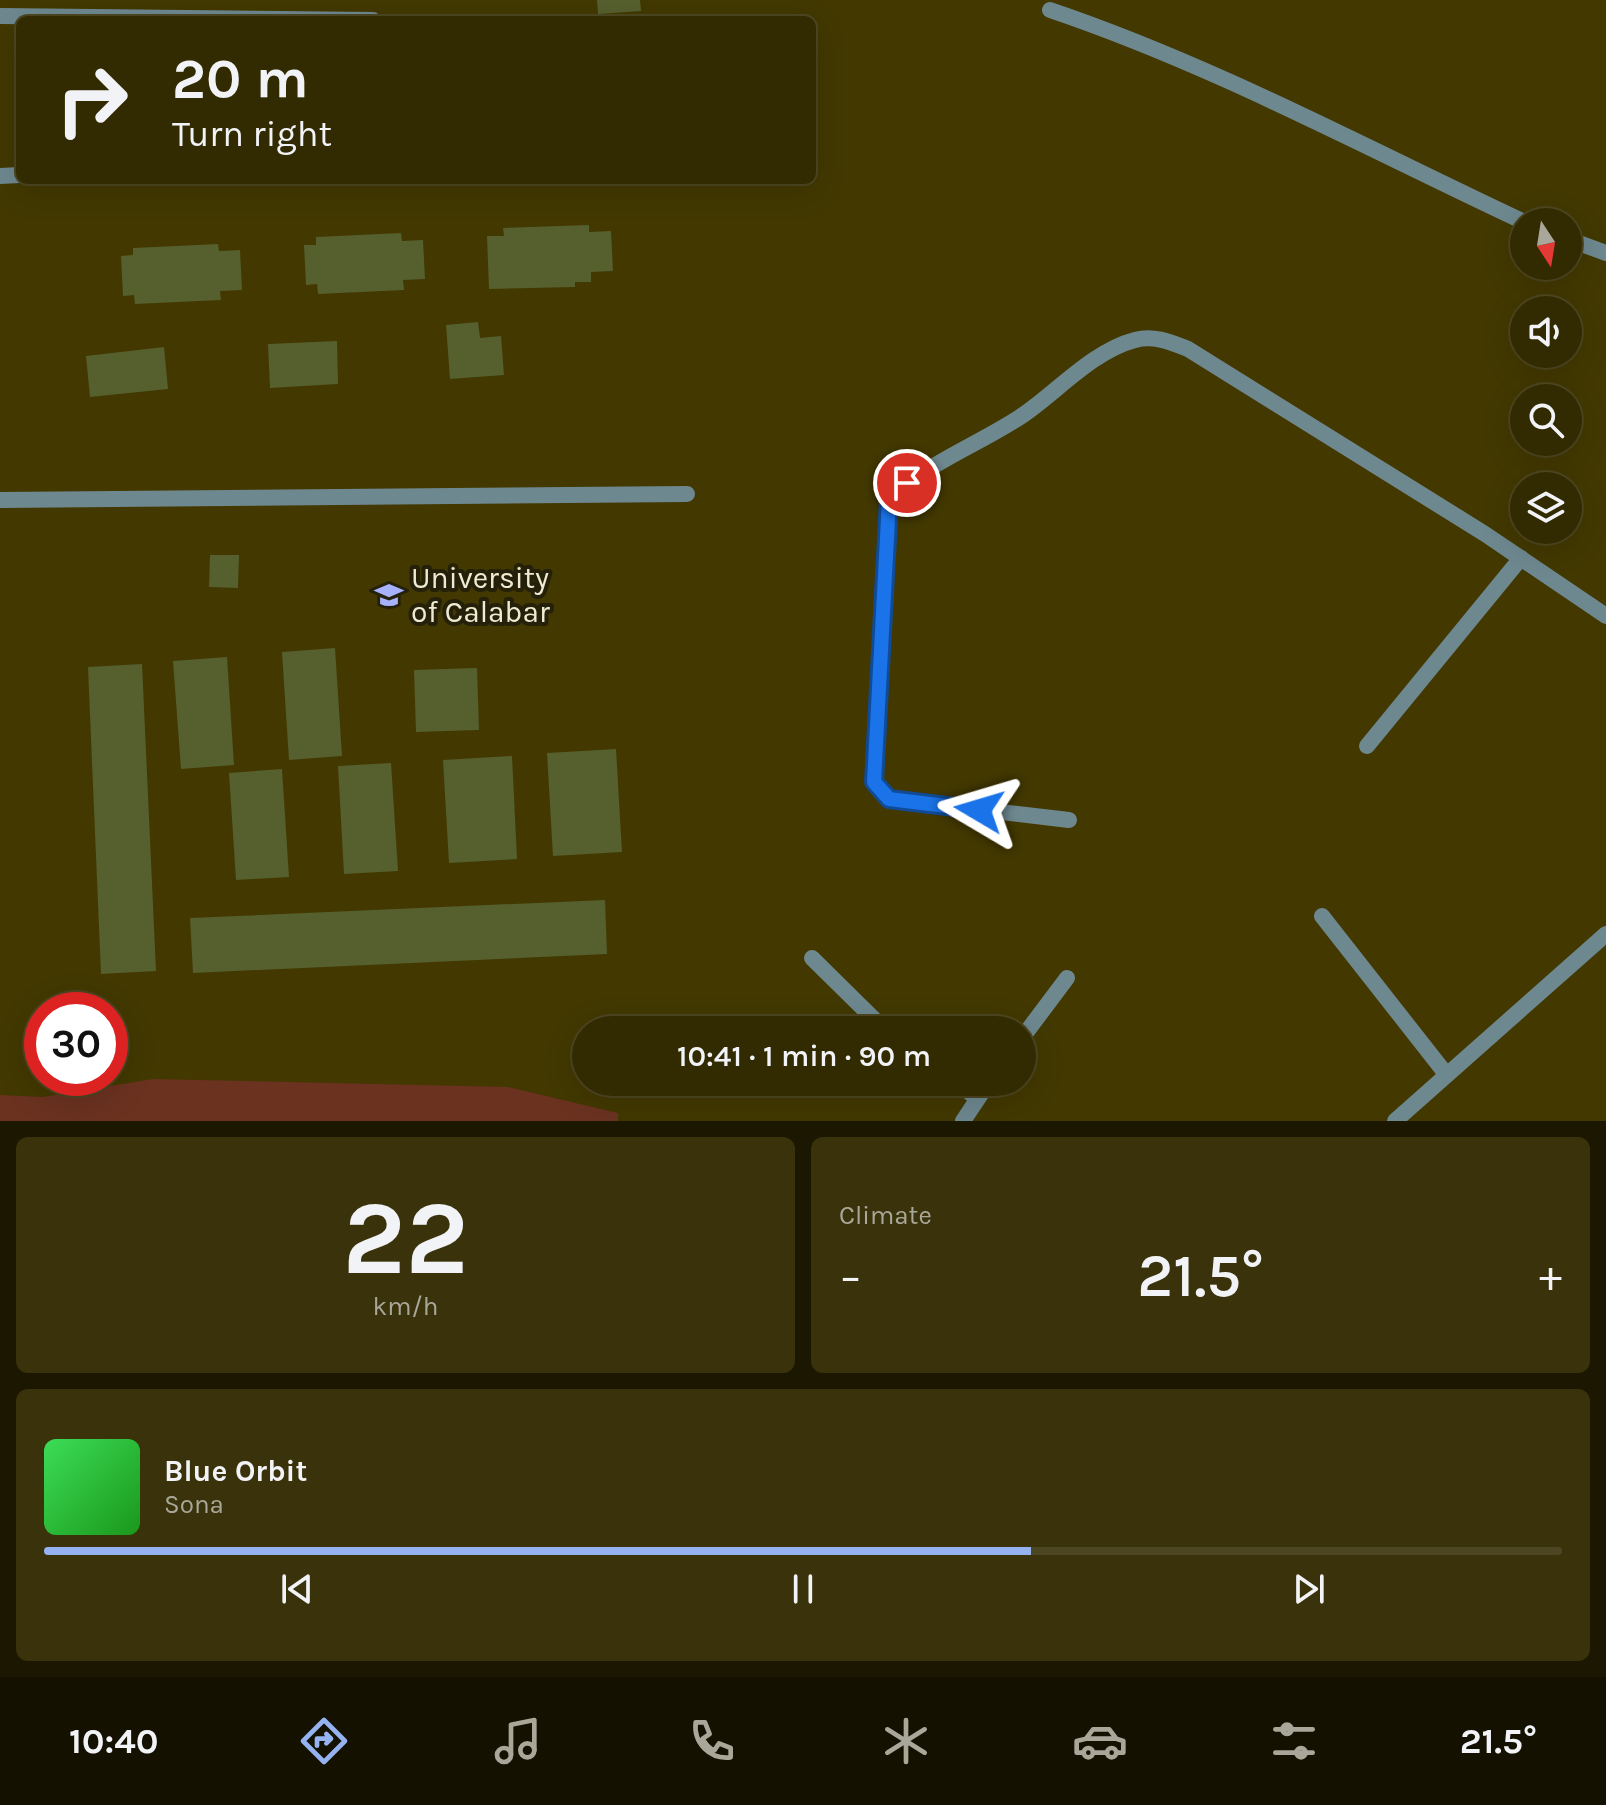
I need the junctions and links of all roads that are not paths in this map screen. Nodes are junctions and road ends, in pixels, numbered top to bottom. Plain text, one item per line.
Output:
1 (1050, 10) dead end
2 (1510, 215) edge
3 (1582, 244) edge
4 (1606, 253) edge
5 (687, 494) dead end
6 (0, 500) edge
7 (1521, 558) junction
8 (1606, 616) edge
9 (1367, 746) dead end
10 (1069, 820) dead end
11 (1322, 916) dead end
12 (1606, 934) edge
13 (812, 958) dead end
14 (1067, 978) dead end
15 (871, 1016) edge
16 (1036, 1019) edge
17 (1446, 1074) junction
18 (974, 1096) edge
19 (979, 1096) edge
20 (977, 1099) junction
21 (963, 1121) edge
22 (1395, 1121) edge

1 - 2 street
3 - 4 street
5 - 6 street
7 - 8 street
7 - 9 street
7 - 10 street
11 - 17 street
12 - 17 street
13 - 15 street
14 - 16 street
17 - 22 street
18 - 20 street
19 - 20 street
20 - 21 street

